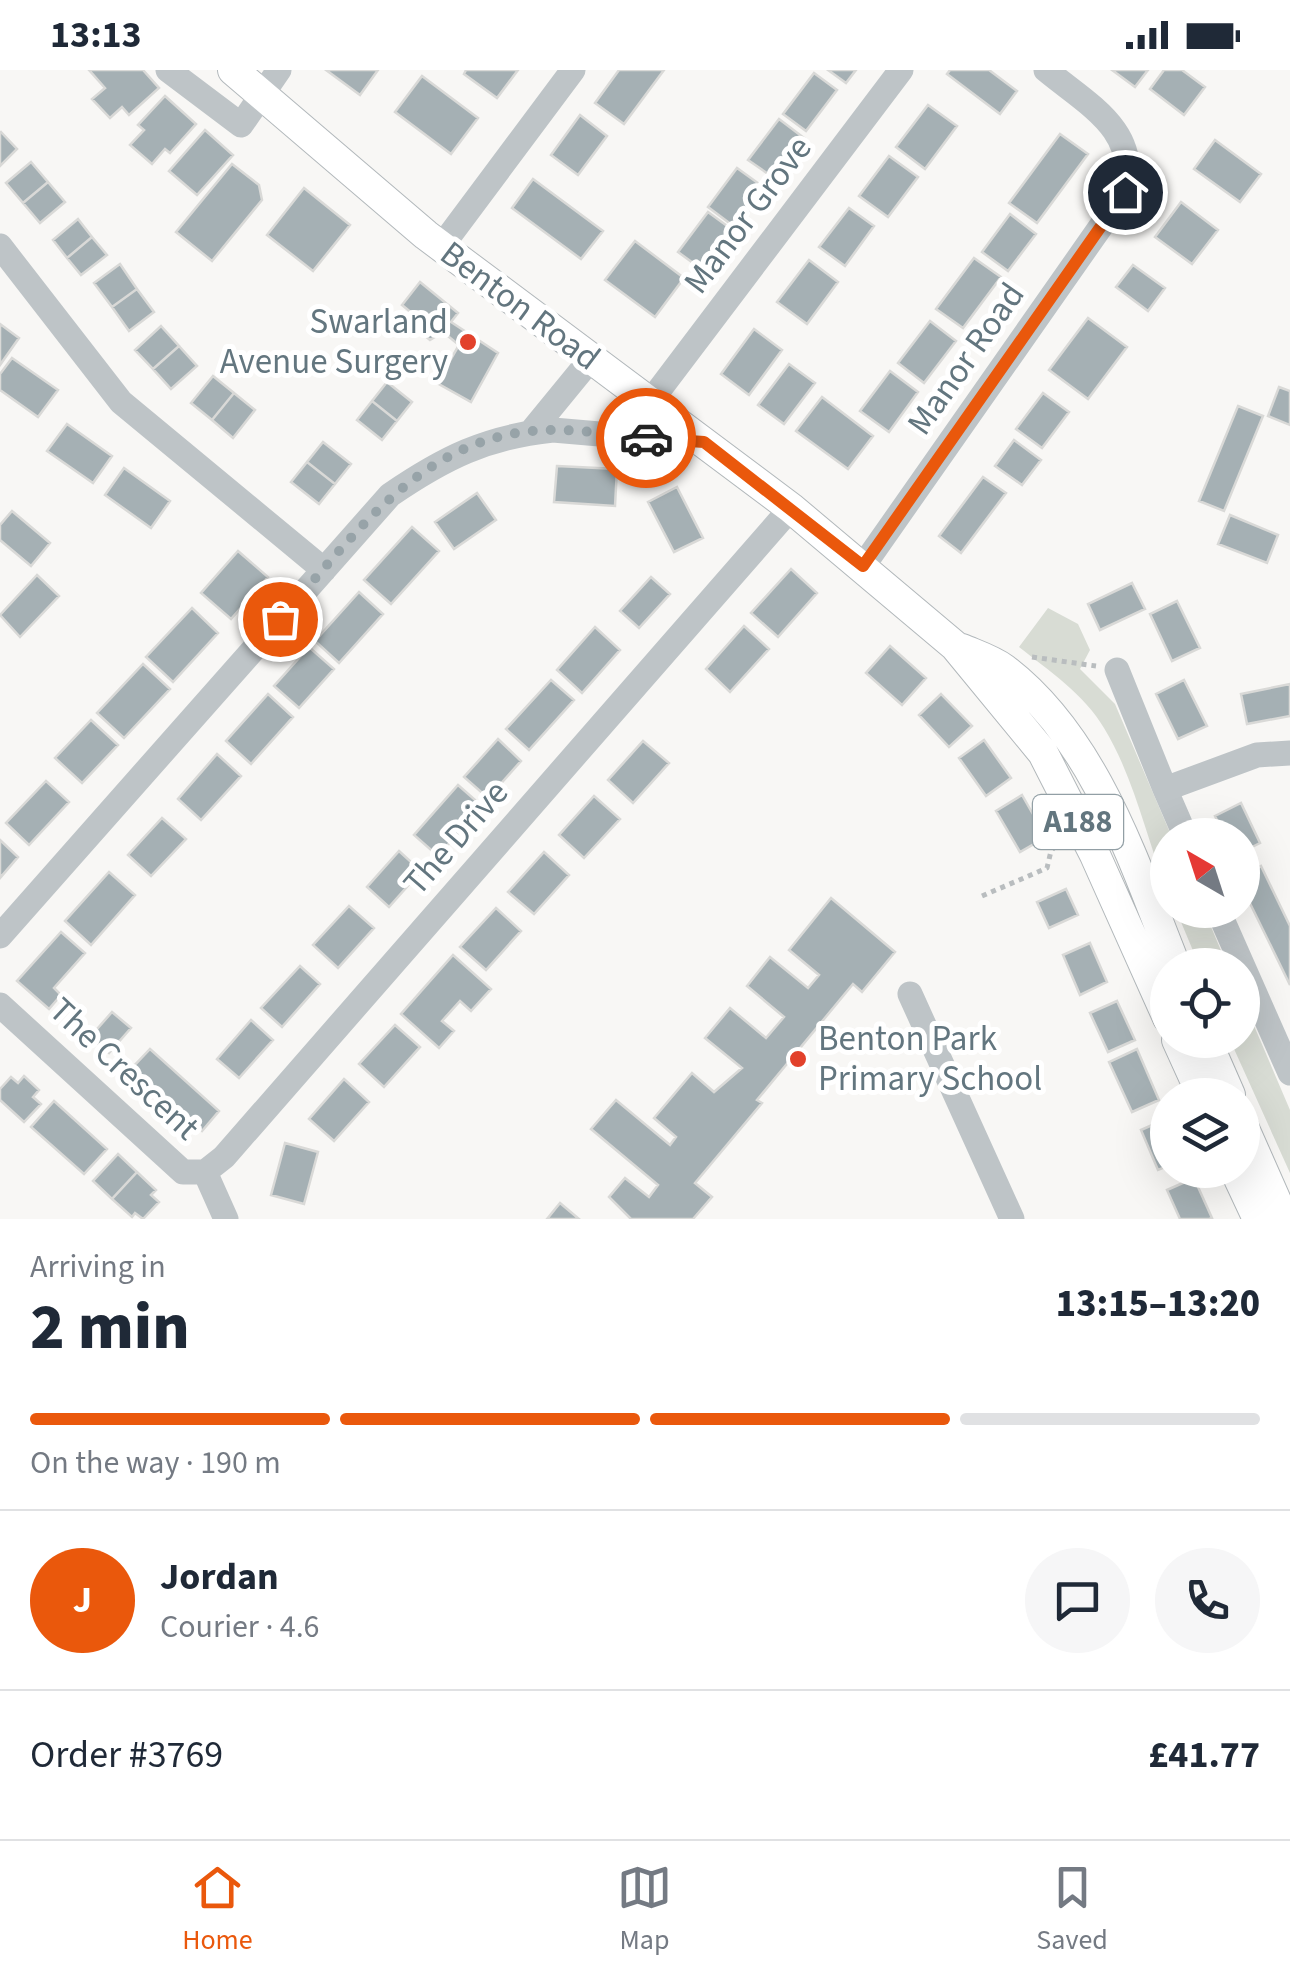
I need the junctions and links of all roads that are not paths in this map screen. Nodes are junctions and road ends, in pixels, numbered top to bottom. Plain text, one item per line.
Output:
1 (168, 70) edge
2 (234, 70) edge
3 (279, 70) edge
4 (572, 70) edge
5 (901, 70) edge
6 (1046, 70) edge
7 (260, 95) junction
8 (0, 246) edge
9 (441, 247) junction
10 (590, 360) junction
11 (650, 402) junction
12 (531, 432) junction
13 (704, 442) junction
14 (791, 508) junction
15 (863, 566) junction
16 (324, 570) junction
17 (955, 646) junction
18 (1117, 670) dead end
19 (1290, 753) edge
20 (1165, 790) junction
21 (1177, 818) edge
22 (1226, 928) edge
23 (0, 936) edge
24 (1168, 948) edge
25 (1150, 978) edge
26 (910, 994) dead end
27 (0, 1005) edge
28 (1290, 1073) edge
29 (1260, 1165) edge
30 (205, 1172) junction
31 (1243, 1188) edge
32 (226, 1219) edge
33 (1012, 1219) edge
34 (1258, 1219) edge
35 (1284, 1219) edge

1 - 7 street
2 - 7 main road, Benton Road / A188
3 - 7 street
4 - 9 street
5 - 11 street, Manor Grove
6 - 15 street, Manor Road
7 - 9 main road, Benton Road / A188
8 - 16 street
9 - 10 main road, Benton Road / A188
10 - 11 main road, Benton Road / A188
10 - 12 street
11 - 13 main road, Benton Road / A188
12 - 13 street
12 - 16 street
13 - 14 main road, Benton Road / A188
14 - 15 main road, Benton Road / A188
14 - 30 street, The Drive
15 - 17 main road, Benton Road / A188
16 - 23 street
17 - 24 main road, Benton Road / A188
17 - 25 main road, Benton Road / A188
18 - 20 street
19 - 20 street
20 - 21 street
22 - 28 street
26 - 33 street
27 - 30 street, The Crescent
29 - 35 main road
30 - 32 street
31 - 34 main road

